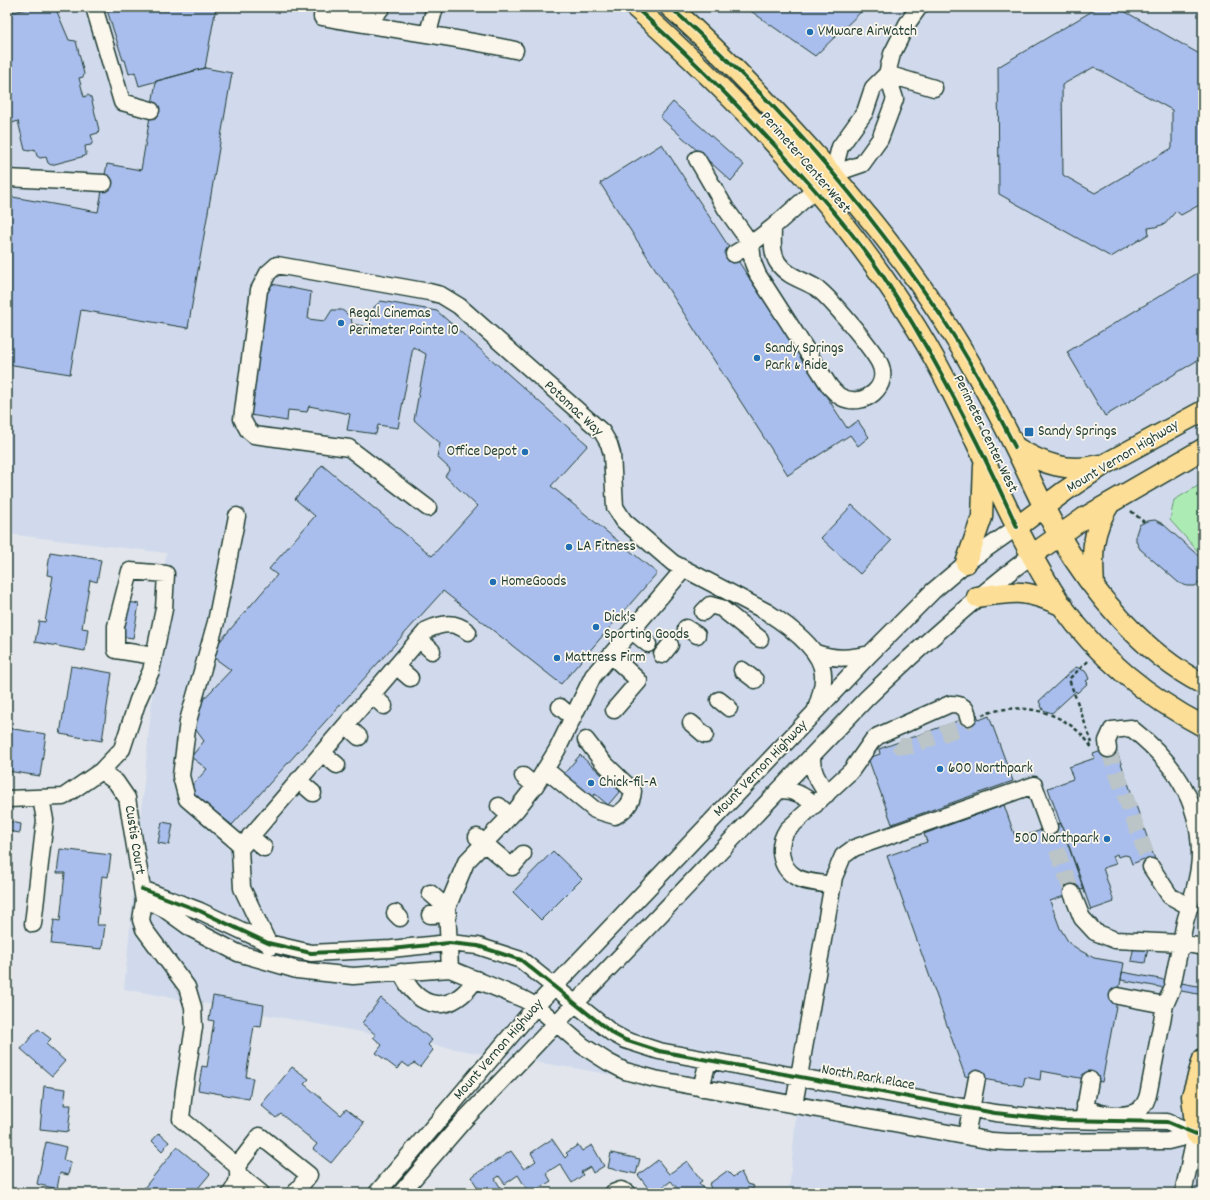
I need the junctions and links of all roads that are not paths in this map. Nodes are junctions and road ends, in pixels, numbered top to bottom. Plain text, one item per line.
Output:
1 (94, 7) edge
2 (344, 7) edge
3 (435, 7) edge
4 (635, 7) edge
5 (670, 7) edge
6 (919, 7) edge
7 (386, 10) edge
8 (322, 12) edge
9 (386, 29) junction
10 (428, 33) junction
11 (515, 50) dead end
12 (887, 74) junction
13 (934, 88) dead end
14 (152, 110) dead end
15 (697, 159) dead end
16 (833, 174) junction
17 (7, 178) edge
18 (104, 183) dead end
19 (815, 190) junction
20 (774, 228) junction
21 (751, 244) junction
22 (734, 254) dead end
23 (1203, 411) edge
24 (1015, 447) junction
25 (1203, 449) edge
26 (984, 459) junction
27 (1105, 464) junction
28 (1110, 502) junction
29 (428, 508) dead end
30 (1044, 508) junction
31 (237, 516) dead end
32 (1017, 528) junction
33 (1059, 535) junction
34 (1032, 555) junction
35 (966, 563) junction
36 (683, 570) junction
37 (1094, 586) junction
38 (977, 597) junction
39 (1063, 606) junction
40 (703, 612) dead end
41 (632, 631) junction
42 (468, 632) dead end
43 (419, 639) junction
44 (760, 639) dead end
45 (648, 644) dead end
46 (432, 651) dead end
47 (816, 653) junction
48 (870, 654) junction
49 (611, 655) junction
50 (154, 656) junction
51 (396, 666) junction
52 (742, 670) dead end
53 (410, 678) dead end
54 (755, 680) dead end
55 (1203, 684) edge
56 (372, 695) junction
57 (384, 706) dead end
58 (560, 707) dead end
59 (614, 710) dead end
60 (816, 712) junction
61 (973, 717) road end
62 (571, 721) junction
63 (691, 723) dead end
64 (346, 725) junction
65 (899, 726) junction
66 (1203, 726) edge
67 (705, 735) dead end
68 (359, 737) dead end
69 (586, 740) junction
70 (897, 743) dead end
71 (1108, 749) tunnel mouth
72 (322, 753) junction
73 (812, 756) junction
74 (613, 762) dead end
75 (337, 765) dead end
76 (101, 771) junction
77 (536, 777) junction
78 (298, 780) junction
79 (779, 790) junction
80 (558, 792) dead end
81 (313, 793) dead end
82 (827, 794) junction
83 (41, 798) junction
84 (7, 799) edge
85 (815, 805) junction
86 (1049, 827) tunnel mouth
87 (480, 840) junction
88 (246, 841) junction
89 (264, 848) dead end
90 (523, 854) dead end
91 (1151, 868) tunnel mouth
92 (833, 884) junction
93 (430, 893) dead end
94 (1072, 893) tunnel mouth
95 (143, 895) junction
96 (1190, 907) junction
97 (448, 911) junction
98 (430, 915) dead end
99 (33, 924) dead end
100 (449, 943) junction
101 (1181, 943) junction
102 (268, 944) junction
103 (1203, 947) edge
104 (278, 963) junction
105 (450, 969) junction
106 (401, 972) junction
107 (476, 979) junction
108 (555, 986) junction
109 (1118, 996) dead end
110 (575, 1005) junction
111 (1165, 1005) junction
112 (536, 1006) junction
113 (558, 1024) junction
114 (1203, 1059) edge
115 (708, 1060) junction
116 (799, 1077) junction
117 (977, 1078) dead end
118 (1090, 1080) dead end
119 (701, 1088) junction
120 (794, 1105) junction
121 (971, 1108) junction
122 (1084, 1113) junction
123 (1201, 1130) edge
124 (966, 1136) junction
125 (1083, 1142) junction
126 (238, 1171) junction
127 (230, 1193) edge
128 (261, 1193) edge
129 (295, 1193) edge
130 (377, 1193) edge
131 (402, 1193) edge
132 (613, 1193) edge
133 (628, 1193) edge
134 (1183, 1193) edge

1 - 14 street
2 - 7 street
3 - 10 street
4 - 19 main road, Perimeter Center West
5 - 16 main road, Perimeter Center West
6 - 12 street
7 - 9 street
8 - 9 street
9 - 10 street
10 - 11 street
12 - 13 street
12 - 16 street
12 - 16 street
15 - 21 street
16 - 19 street
16 - 24 main road, Perimeter Center West
17 - 18 street
19 - 20 street
19 - 26 main road, Perimeter Center West
20 - 21 street
20 - 21 street
21 - 22 street
23 - 27 main road, Mount Vernon Highway
24 - 27 main road
24 - 30 main road, Perimeter Center West
25 - 28 main road, Mount Vernon Highway
26 - 32 main road, Perimeter Center West
26 - 35 main road
27 - 30 main road, Mount Vernon Highway
28 - 33 main road, Mount Vernon Highway
28 - 37 main road
29 - 36 street, Potomac Way
30 - 32 main road, Mount Vernon Highway
30 - 33 main road, Perimeter Center West
31 - 88 street
32 - 34 main road, Perimeter Center West
32 - 35 street, Mount Vernon Highway
33 - 34 main road, Mount Vernon Highway
33 - 37 main road, Perimeter Center West
34 - 38 street, Mount Vernon Highway
34 - 39 main road, Perimeter Center West
35 - 48 street, Mount Vernon Highway
36 - 41 street
36 - 47 street, Potomac Way
37 - 55 main road, Perimeter Center West
38 - 39 main road
38 - 73 street, Mount Vernon Highway
39 - 66 main road, Perimeter Center West
40 - 44 street
41 - 45 street
41 - 49 street
42 - 43 street
43 - 46 street
43 - 51 street
47 - 48 street
47 - 60 street, Potomac Way
48 - 60 street, Mount Vernon Highway
49 - 59 street
49 - 62 street
50 - 50 street
50 - 76 street
51 - 53 street
51 - 56 street
52 - 54 street
56 - 57 street
56 - 64 street
58 - 62 street
60 - 108 street, Mount Vernon Highway
61 - 65 street
62 - 69 street
62 - 77 street
63 - 67 street
64 - 68 street
64 - 72 street
65 - 70 street
65 - 82 street
69 - 74 street
69 - 77 street
71 - 96 street
72 - 75 street
72 - 78 street
73 - 79 street, Mount Vernon Highway
73 - 82 street
76 - 83 street
76 - 95 street, Custis Court
77 - 80 street
77 - 87 street
78 - 81 street
78 - 88 street
79 - 85 street
79 - 110 street, Mount Vernon Highway
82 - 85 street
83 - 84 street
83 - 99 street
85 - 92 street
86 - 92 street
87 - 90 street
87 - 97 street
88 - 89 street
88 - 102 street
91 - 96 street
92 - 116 street
93 - 97 street
94 - 101 street
95 - 102 street, North Park Place
95 - 104 street
95 - 126 street, Custis Court
96 - 101 street
97 - 98 street
97 - 100 street
100 - 102 street, North Park Place
100 - 105 street
100 - 108 street, North Park Place
101 - 103 street
101 - 111 street
102 - 104 street
104 - 106 street
105 - 106 street
105 - 107 street
106 - 107 street
107 - 112 street
108 - 110 street, North Park Place
108 - 112 street, Mount Vernon Highway
109 - 111 street
110 - 113 street, Mount Vernon Highway
110 - 115 street, North Park Place
111 - 122 street
112 - 113 street
112 - 130 street, Mount Vernon Highway
113 - 119 street
113 - 131 street, Mount Vernon Highway
114 - 123 main road
115 - 116 street, North Park Place
115 - 119 street
116 - 120 street
116 - 121 street, North Park Place
117 - 121 street
118 - 122 street
119 - 120 street
120 - 124 street
121 - 122 street, North Park Place
121 - 124 street
122 - 123 street, North Park Place
122 - 125 street
123 - 125 street
123 - 134 street
124 - 125 street
126 - 127 street
126 - 128 street
126 - 129 street
132 - 133 street

